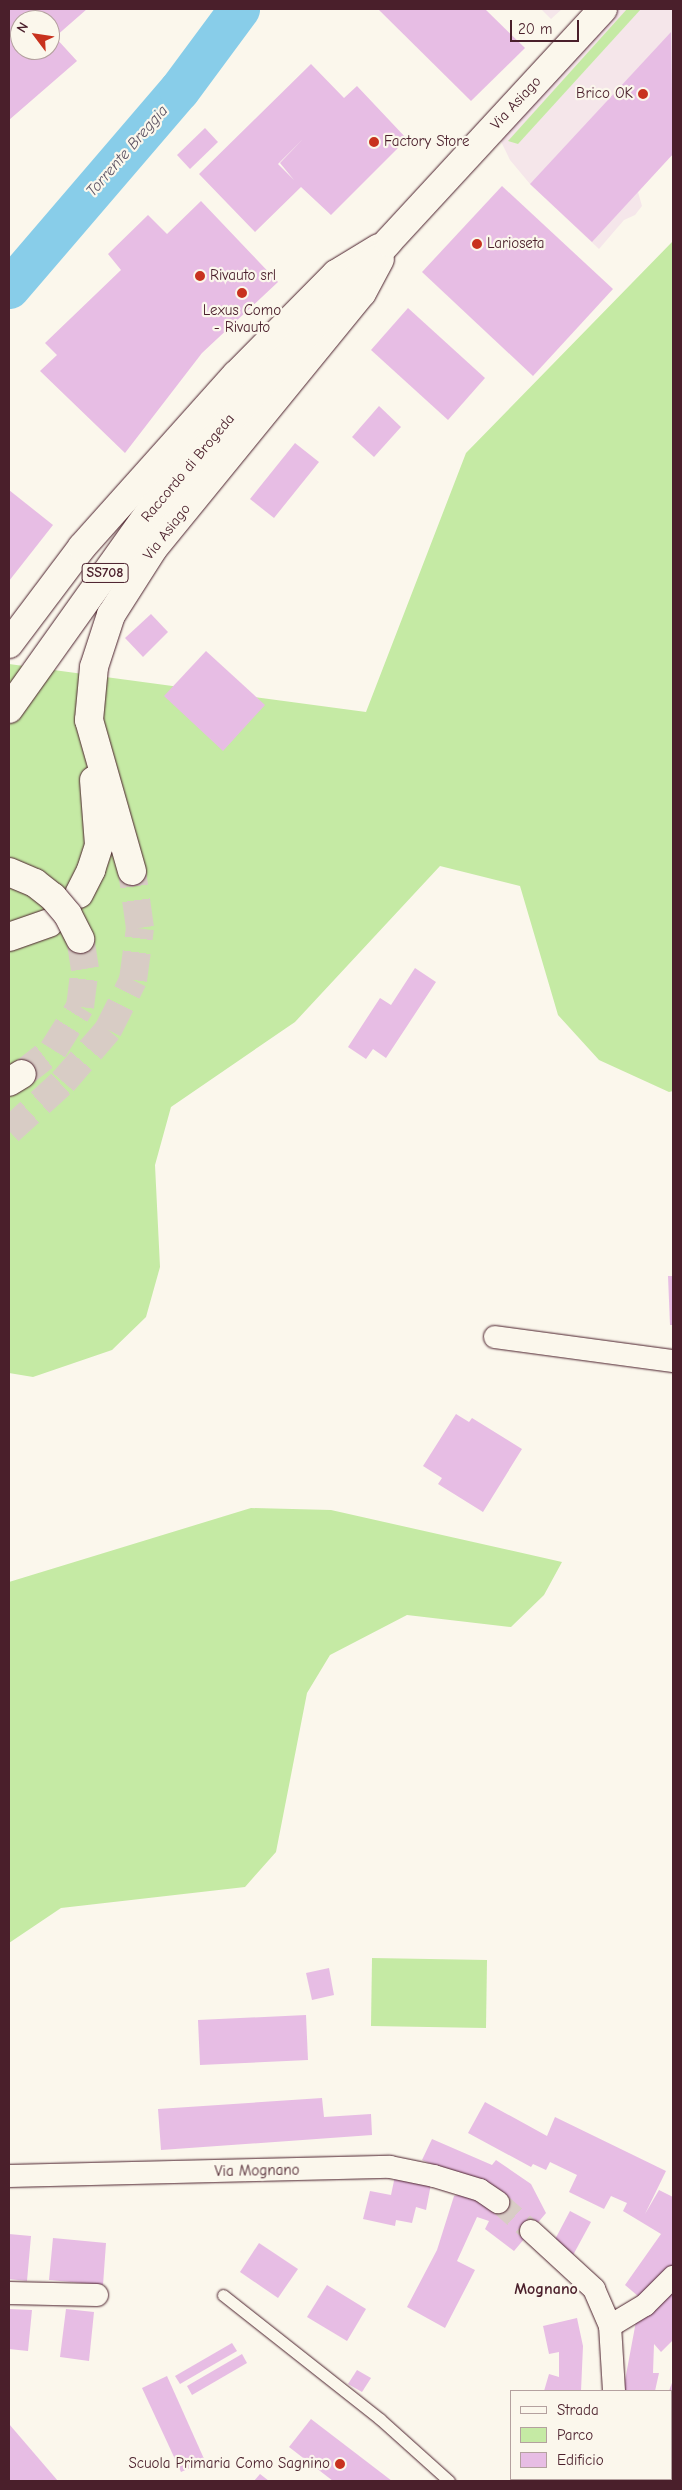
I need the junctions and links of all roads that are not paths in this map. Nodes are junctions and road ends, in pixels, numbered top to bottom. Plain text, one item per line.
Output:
1 (603, 9) edge
2 (388, 242) junction
3 (9, 644) edge
4 (9, 709) edge
5 (89, 720) junction
6 (132, 871) tunnel mouth
7 (9, 872) edge
8 (78, 894) dead end
9 (49, 923) dead end
10 (9, 937) edge
11 (80, 939) tunnel mouth
12 (495, 1337) dead end
13 (673, 1361) edge
14 (9, 2176) edge
15 (498, 2202) tunnel mouth
16 (531, 2231) tunnel mouth
17 (673, 2277) edge
18 (9, 2293) edge
19 (97, 2295) dead end
20 (223, 2295) dead end
21 (610, 2326) junction
22 (614, 2390) edge
23 (449, 2481) edge

1 - 2 street, Via Asiago
2 - 3 street, Via Asiago / SS708
2 - 4 street, Raccordo di Brogeda / SS708
2 - 5 street, Via Asiago / SS708
5 - 6 street, Via Asiago / SS708
5 - 8 street, SS708
7 - 11 street, bridge
9 - 10 street
12 - 13 street
14 - 15 street, Via Mognano
16 - 21 street
17 - 21 street
18 - 19 street
20 - 23 lane
21 - 22 street

